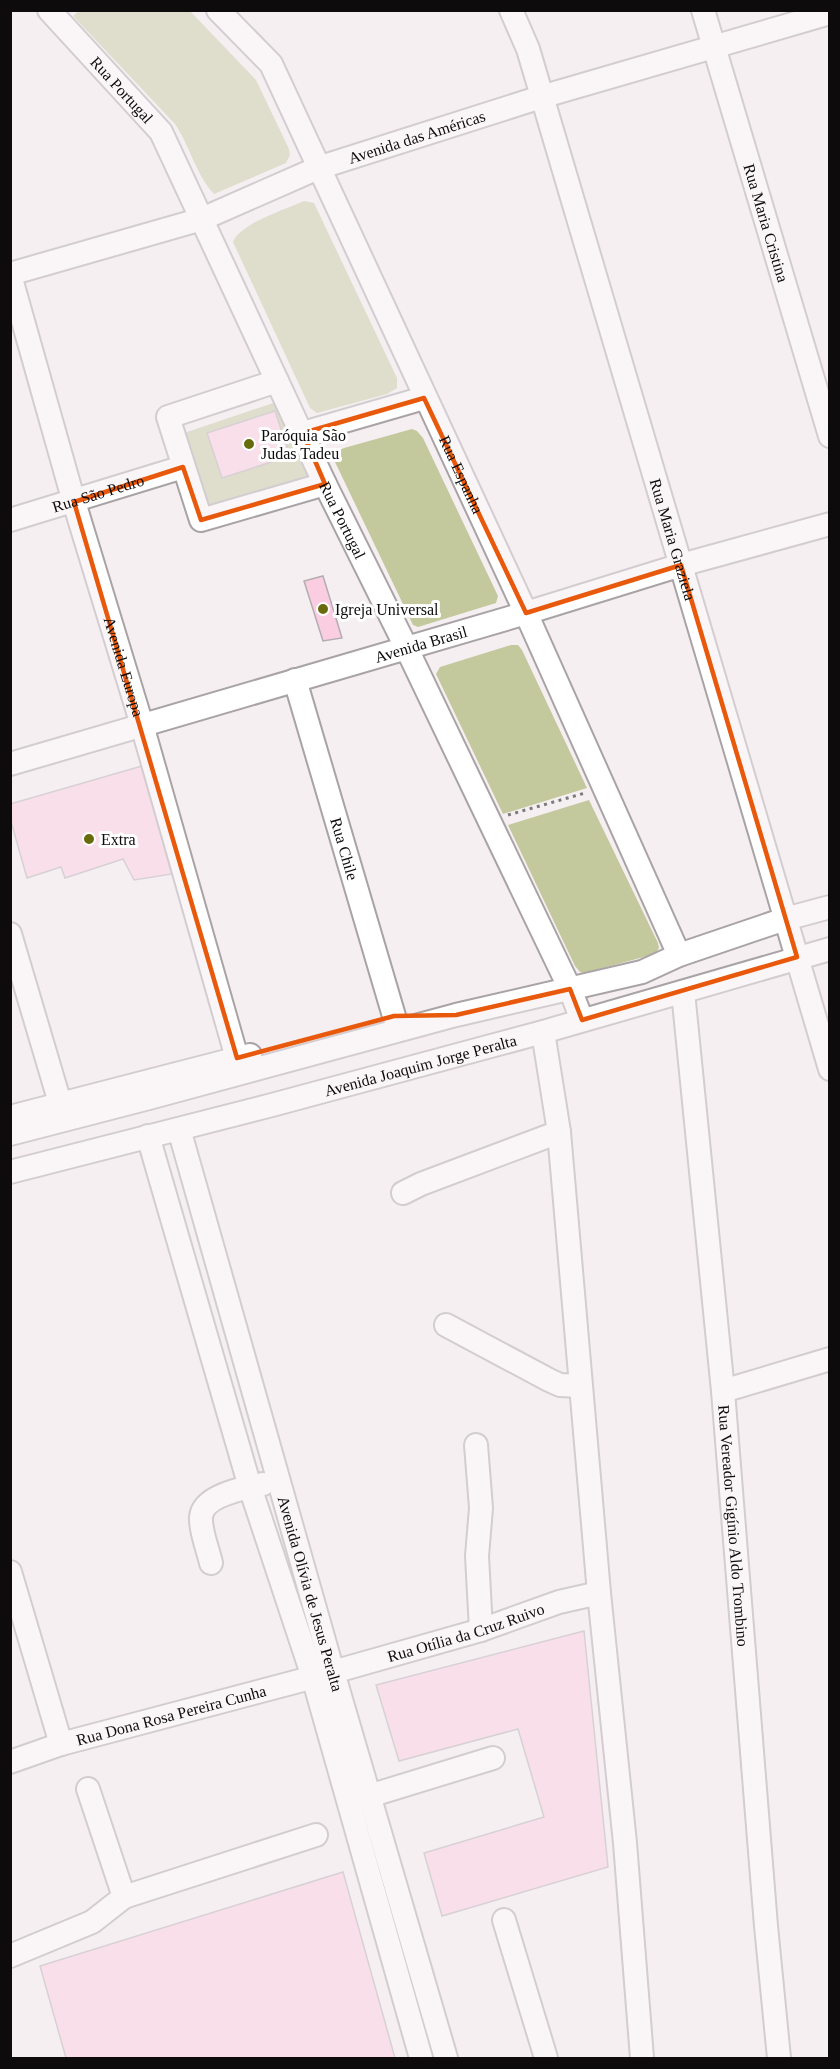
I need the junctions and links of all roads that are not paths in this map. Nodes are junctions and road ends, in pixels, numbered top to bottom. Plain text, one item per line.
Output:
1 (219, 10) edge
2 (511, 10) edge
3 (703, 10) edge
4 (830, 13) edge
5 (60, 14) edge
6 (714, 48) junction
7 (540, 97) junction
8 (318, 168) junction
9 (202, 219) junction
10 (10, 274) edge
11 (276, 381) junction
12 (424, 398) junction
13 (303, 433) junction
14 (830, 436) edge
15 (183, 467) junction
16 (325, 484) junction
17 (74, 501) junction
18 (10, 520) edge
19 (830, 524) edge
20 (681, 565) junction
21 (526, 613) junction
22 (406, 647) junction
23 (295, 680) junction
24 (142, 725) junction
25 (10, 764) edge
26 (830, 908) edge
27 (785, 919) junction
28 (10, 934) edge
29 (830, 949) edge
30 (679, 955) junction
31 (796, 957) junction
32 (570, 989) junction
33 (684, 992) junction
34 (582, 1020) junction
35 (397, 1023) junction
36 (543, 1032) junction
37 (237, 1058) junction
38 (830, 1069) edge
39 (60, 1103) junction
40 (10, 1117) edge
41 (179, 1129) junction
42 (559, 1132) junction
43 (10, 1134) edge
44 (148, 1136) junction
45 (10, 1172) edge
46 (403, 1193) dead end
47 (446, 1325) dead end
48 (830, 1359) edge
49 (250, 1378) junction
50 (220, 1385) junction
51 (580, 1386) junction
52 (723, 1391) junction
53 (476, 1445) dead end
54 (279, 1480) junction
55 (250, 1487) junction
56 (211, 1563) dead end
57 (10, 1572) edge
58 (599, 1593) junction
59 (481, 1630) junction
60 (323, 1674) junction
61 (61, 1744) junction
62 (493, 1758) dead end
63 (10, 1762) edge
64 (88, 1789) dead end
65 (359, 1799) junction
66 (316, 1835) dead end
67 (124, 1897) junction
68 (504, 1920) dead end
69 (10, 1956) edge
70 (421, 2058) edge
71 (446, 2058) edge
72 (546, 2058) edge
73 (642, 2058) edge
74 (779, 2058) edge

1 - 8 street, Rua Espanha
2 - 7 street, Rua Maria Graziela
3 - 6 street, Rua Maria Cristina
4 - 6 street, Avenida das Américas
5 - 9 street, Rua Portugal
6 - 7 street, Avenida das Américas
6 - 14 street, Rua Maria Cristina
7 - 8 street, Avenida das Américas
7 - 20 street, Rua Maria Graziela
8 - 9 street, Avenida das Américas
8 - 12 street, Rua Espanha
9 - 10 street, Avenida das Américas
9 - 11 street, Rua Portugal
10 - 17 street, Avenida Europa
11 - 13 street, Rua Portugal
11 - 15 street
12 - 13 street
12 - 21 street, Rua Espanha
13 - 16 street, Rua Portugal
15 - 16 street
15 - 17 street, Rua São Pedro
16 - 22 street, Rua Portugal
17 - 18 street, Rua São Pedro
17 - 24 street, Avenida Europa
19 - 20 street, Avenida Brasil
20 - 21 street, Avenida Brasil
20 - 27 street, Rua Maria Graziela
21 - 22 street, Avenida Brasil
21 - 30 street, Rua Espanha
22 - 23 street, Avenida Brasil
22 - 32 street, Rua Portugal
23 - 24 street, Avenida Brasil
23 - 35 street, Rua Chile
24 - 25 street, Avenida Brasil
24 - 37 street, Avenida Europa
26 - 27 street
27 - 30 street
27 - 31 street, Rua Maria Graziela
28 - 39 street
29 - 31 street, Avenida Joaquim Jorge Peralta
30 - 32 street
31 - 33 street, Avenida Joaquim Jorge Peralta
31 - 38 street, Rua Maria Graziela
32 - 34 street, Rua Portugal
32 - 35 street
33 - 34 street, Avenida Joaquim Jorge Peralta
33 - 52 street, Rua Vereador Gigínio Aldo Trombino
34 - 36 street, Avenida Joaquim Jorge Peralta
35 - 37 street
35 - 43 street
36 - 41 street, Avenida Joaquim Jorge Peralta
36 - 42 street
37 - 39 street
39 - 40 street
41 - 44 street, Avenida Joaquim Jorge Peralta
41 - 49 street, Avenida Olívia de Jesus Peralta
42 - 46 street
42 - 51 street
44 - 45 street, Avenida Joaquim Jorge Peralta
44 - 50 street, Avenida Olívia de Jesus Peralta
47 - 51 street
48 - 52 street
49 - 50 street
49 - 54 street, Avenida Olívia de Jesus Peralta
50 - 55 street, Avenida Olívia de Jesus Peralta
51 - 58 street
52 - 74 street, Rua Vereador Gigínio Aldo Trombino
53 - 59 street
54 - 55 street
54 - 60 street, Avenida Olívia de Jesus Peralta
55 - 56 street
55 - 60 street, Avenida Olívia de Jesus Peralta
57 - 61 street
58 - 59 street, Rua Otília da Cruz Ruivo
58 - 73 street
59 - 60 street, Rua Otília da Cruz Ruivo
60 - 61 street, Rua Dona Rosa Pereira Cunha
60 - 65 street, Avenida Olívia de Jesus Peralta
61 - 63 street, Rua Dona Rosa Pereira Cunha
62 - 65 street
64 - 67 street
65 - 70 street, Avenida Olívia de Jesus Peralta
65 - 71 street, Avenida Olívia de Jesus Peralta
66 - 67 street
67 - 69 street
68 - 72 street

